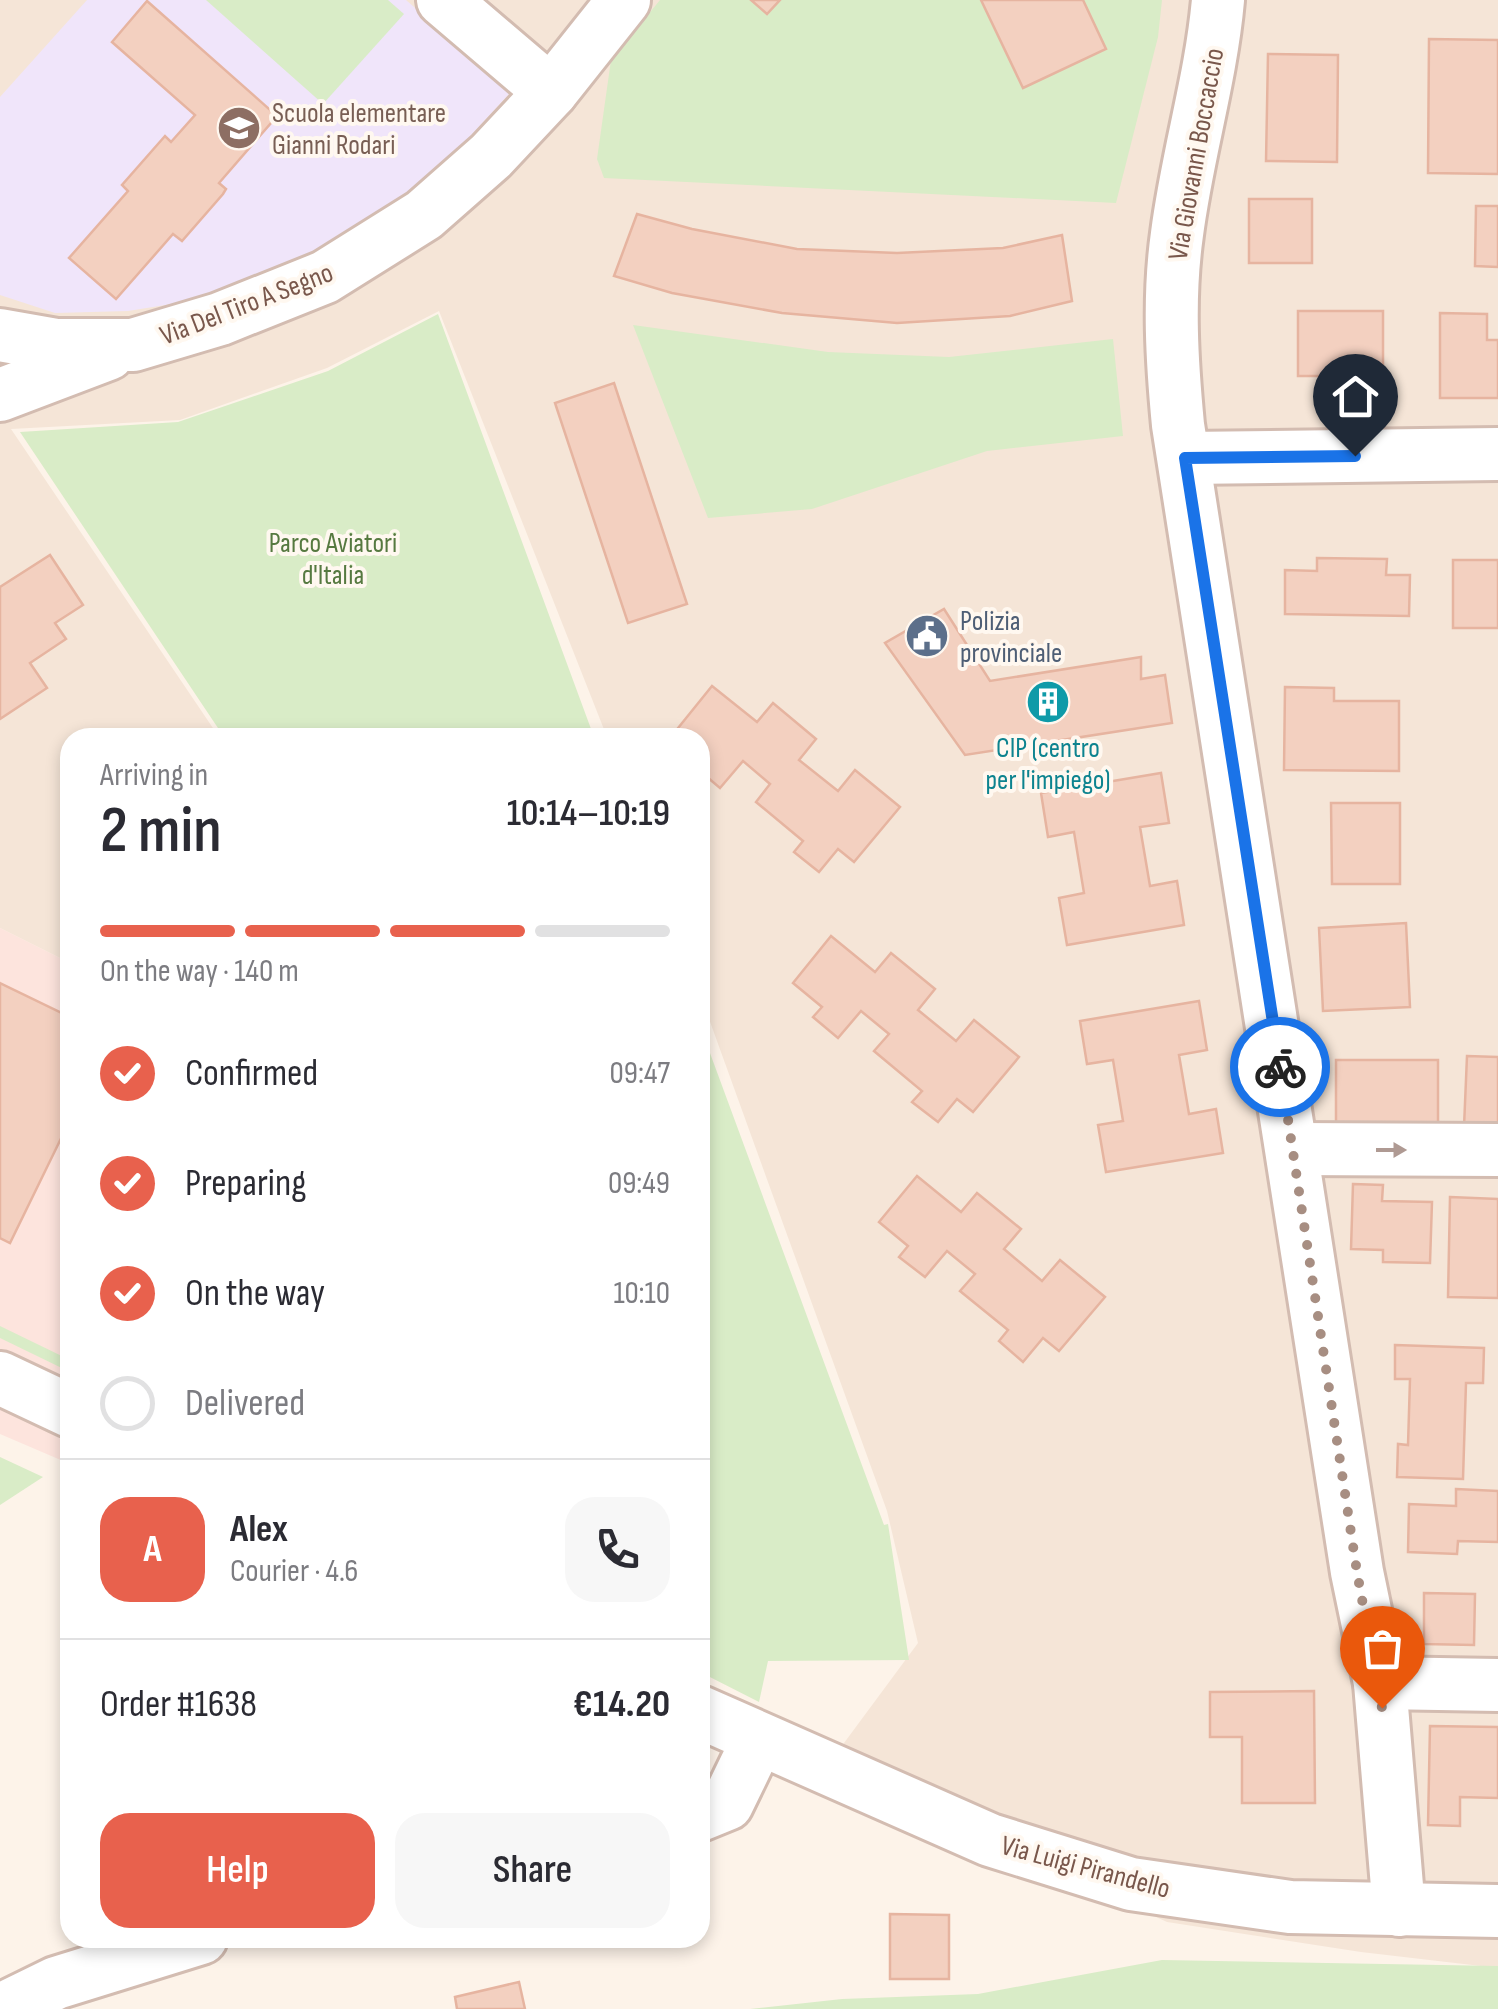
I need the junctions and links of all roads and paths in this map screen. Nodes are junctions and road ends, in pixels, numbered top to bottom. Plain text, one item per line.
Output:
1 (443, 0) edge
2 (624, 0) edge
3 (1218, 0) edge
4 (551, 92) junction
5 (0, 335) edge
6 (133, 345) junction
7 (0, 394) edge
8 (1498, 454) edge
9 (1185, 458) junction
10 (1294, 1149) junction
11 (1498, 1150) edge
12 (0, 1378) edge
13 (60, 1406) edge
14 (1380, 1684) junction
15 (1498, 1685) edge
16 (710, 1717) edge
17 (758, 1740) junction
18 (710, 1811) edge
19 (1399, 1910) junction
20 (1498, 1912) edge
21 (169, 1948) edge
22 (3, 2009) edge

1 - 4 street
2 - 4 street, Via Del Tiro A Segno
3 - 9 street, Via Giovanni Boccaccio
4 - 6 street, Via Del Tiro A Segno
5 - 6 street, Via Del Tiro A Segno
6 - 7 street
8 - 9 street
9 - 10 street, Via Giovanni Boccaccio
10 -> 11 street
10 - 14 street, Via Giovanni Boccaccio
12 - 13 street
14 - 15 street
14 - 19 street, Via Giovanni Boccaccio
16 - 17 street, Via Luigi Pirandello
17 - 18 street
17 - 19 street, Via Luigi Pirandello
19 - 20 street, Via Luigi Pirandello
21 - 22 street

